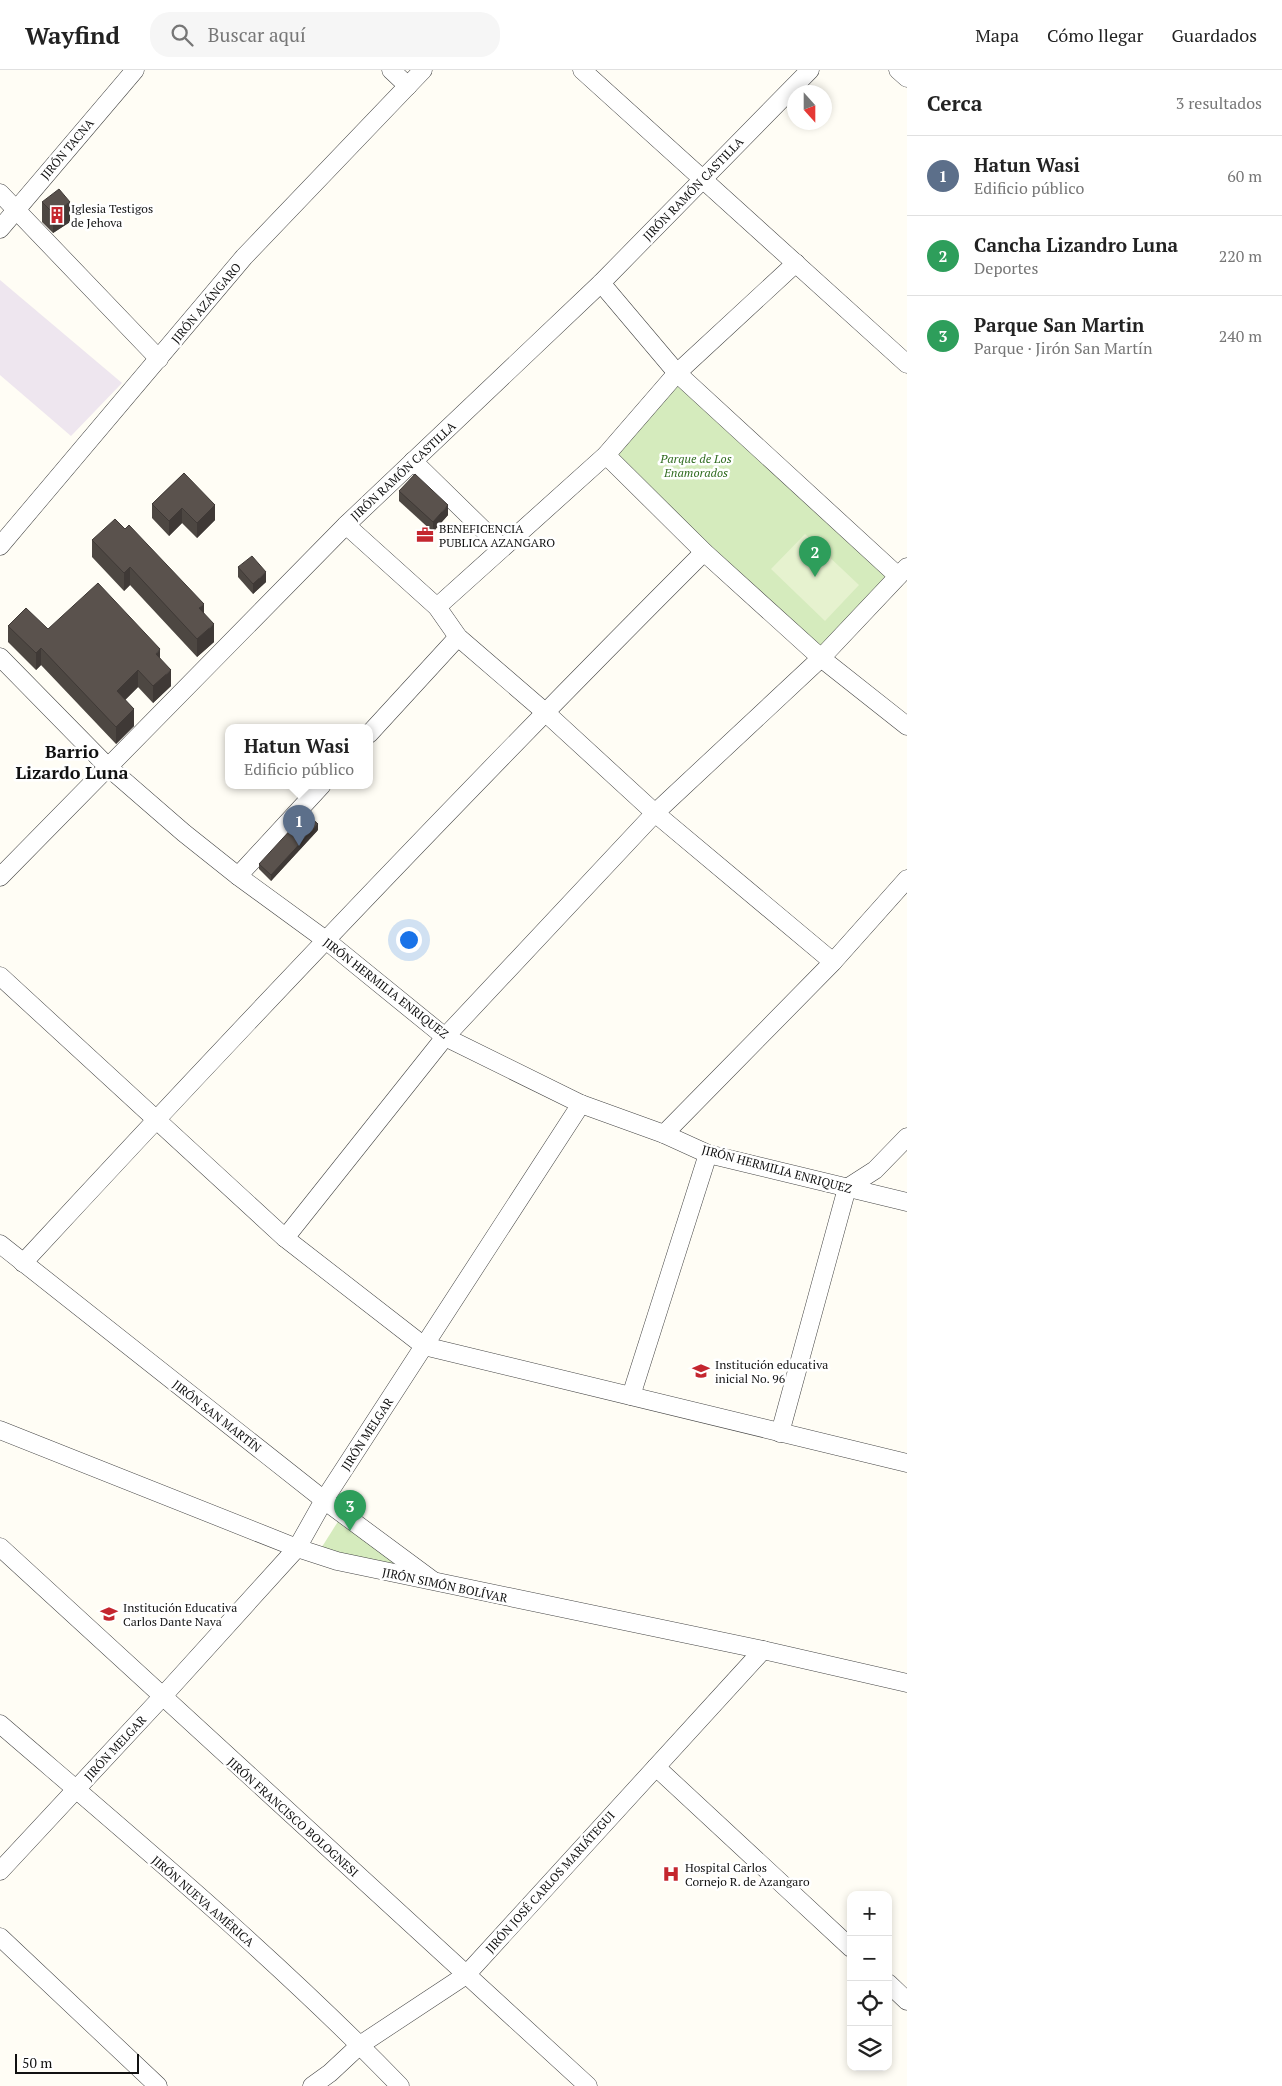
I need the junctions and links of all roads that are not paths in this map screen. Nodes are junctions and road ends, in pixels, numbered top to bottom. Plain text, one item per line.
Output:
1 (135, 70) edge
2 (391, 70) edge
3 (422, 70) edge
4 (810, 70) edge
5 (898, 70) edge
6 (587, 72) edge
7 (907, 78) edge
8 (408, 86) junction
9 (702, 180) junction
10 (0, 193) edge
11 (15, 210) junction
12 (0, 228) edge
13 (796, 263) junction
14 (601, 283) junction
15 (159, 359) junction
16 (907, 364) edge
17 (677, 373) junction
18 (606, 455) junction
19 (413, 461) junction
20 (346, 525) junction
21 (0, 546) edge
22 (502, 548) junction
23 (704, 552) junction
24 (903, 572) edge
25 (437, 608) junction
26 (458, 638) junction
27 (0, 657) edge
28 (821, 658) junction
29 (545, 712) junction
30 (907, 726) edge
31 (373, 730) edge
32 (108, 767) junction
33 (318, 789) edge
34 (655, 812) junction
35 (0, 876) edge
36 (238, 876) junction
37 (907, 879) edge
38 (326, 941) junction
39 (833, 962) junction
40 (0, 976) edge
41 (445, 1037) junction
42 (581, 1104) junction
43 (156, 1120) junction
44 (664, 1134) junction
45 (907, 1137) edge
46 (708, 1154) junction
47 (847, 1188) junction
48 (907, 1202) edge
49 (285, 1238) junction
50 (0, 1244) edge
51 (23, 1263) junction
52 (424, 1346) junction
53 (631, 1396) junction
54 (0, 1430) edge
55 (780, 1433) junction
56 (907, 1463) edge
57 (324, 1500) junction
58 (0, 1547) edge
59 (297, 1548) junction
60 (437, 1583) junction
61 (763, 1650) junction
62 (907, 1683) edge
63 (162, 1697) junction
64 (0, 1724) edge
65 (656, 1767) junction
66 (76, 1790) junction
67 (0, 1871) edge
68 (0, 1936) edge
69 (847, 1944) edge
70 (466, 1975) junction
71 (892, 1987) edge
72 (907, 2000) edge
73 (360, 2045) junction
74 (158, 2086) edge
75 (312, 2086) edge
76 (400, 2086) edge
77 (588, 2086) edge

1 - 11 street, JIRÓN TACNA
2 - 8 street
3 - 8 street, JIRÓN AZÁNGARO
4 - 9 street, JIRÓN RAMÓN CASTILLA
5 - 7 street
6 - 9 street
8 - 15 street, JIRÓN AZÁNGARO
9 - 13 street
9 - 14 street, JIRÓN RAMÓN CASTILLA
10 - 11 street
11 - 12 street, JIRÓN TACNA
11 - 15 street
13 - 16 street
13 - 17 street
14 - 17 street
14 - 19 street, JIRÓN RAMÓN CASTILLA
15 - 21 street, JIRÓN AZÁNGARO
17 - 18 street
17 - 24 street
18 - 22 street
18 - 23 street
19 - 20 street, JIRÓN RAMÓN CASTILLA
19 - 22 street
20 - 25 street
20 - 32 street, JIRÓN RAMÓN CASTILLA
22 - 25 street
23 - 28 street
23 - 29 street
24 - 28 street
25 - 26 street
26 - 29 street
26 - 31 street
27 - 32 street, JIRÓN HERMILIA ENRIQUEZ
28 - 30 street
28 - 34 street
29 - 34 street
29 - 38 street
32 - 35 street, JIRÓN RAMÓN CASTILLA
32 - 36 street, JIRÓN HERMILIA ENRIQUEZ
33 - 36 street
34 - 39 street
34 - 41 street
36 - 38 street, JIRÓN HERMILIA ENRIQUEZ
37 - 39 street
38 - 41 street, JIRÓN HERMILIA ENRIQUEZ
38 - 43 street
39 - 44 street
40 - 43 street
41 - 42 street, JIRÓN HERMILIA ENRIQUEZ
41 - 49 street
42 - 44 street, JIRÓN HERMILIA ENRIQUEZ
42 - 52 street, JIRÓN MELGAR
43 - 49 street
43 - 51 street
44 - 46 street, JIRÓN HERMILIA ENRIQUEZ
45 - 47 street
46 - 47 street, JIRÓN HERMILIA ENRIQUEZ
46 - 53 street
47 - 48 street, JIRÓN HERMILIA ENRIQUEZ
47 - 55 street
49 - 52 street
50 - 51 street, JIRÓN SAN MARTÍN
51 - 57 street, JIRÓN SAN MARTÍN
52 - 53 street
52 - 57 street, JIRÓN MELGAR
53 - 55 street
54 - 59 street, JIRÓN SIMÓN BOLÍVAR
55 - 56 street
57 - 59 street, JIRÓN MELGAR
57 - 60 street, JIRÓN SAN MARTÍN
58 - 63 street, JIRÓN FRANCISCO BOLOGNESI
59 - 60 street, JIRÓN SIMÓN BOLÍVAR
59 - 63 street, JIRÓN MELGAR
60 - 61 street, JIRÓN SIMÓN BOLÍVAR
61 - 62 street, JIRÓN SIMÓN BOLÍVAR
61 - 65 street, JIRÓN JOSÉ CARLOS MARIÁTEGUI
63 - 66 street, JIRÓN MELGAR
63 - 70 street, JIRÓN FRANCISCO BOLOGNESI
64 - 66 street, JIRÓN NUEVA AMÉRICA
65 - 69 street
65 - 70 street, JIRÓN JOSÉ CARLOS MARIÁTEGUI
66 - 67 street, JIRÓN MELGAR
66 - 73 street, JIRÓN NUEVA AMÉRICA
68 - 74 street
70 - 73 street, JIRÓN JOSÉ CARLOS MARIÁTEGUI
70 - 77 street, JIRÓN FRANCISCO BOLOGNESI
71 - 72 street
73 - 75 street, JIRÓN JOSÉ CARLOS MARIÁTEGUI
73 - 76 street, JIRÓN NUEVA AMÉRICA

